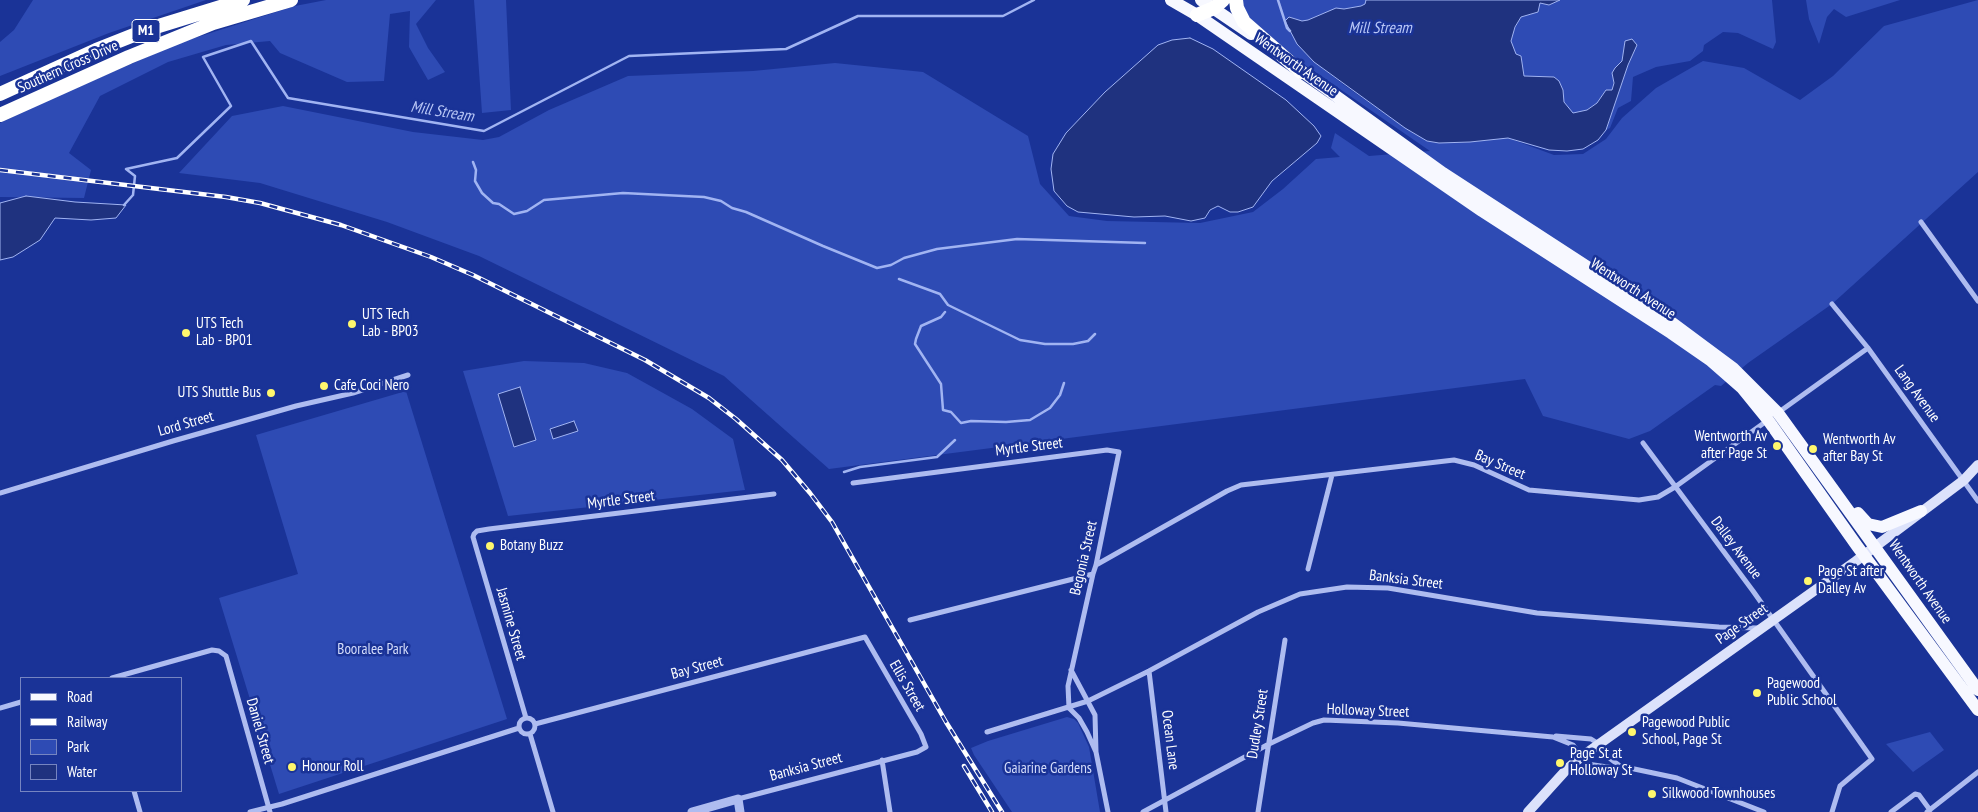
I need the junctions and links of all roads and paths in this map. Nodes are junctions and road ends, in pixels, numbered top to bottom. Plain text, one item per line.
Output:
1 (243, 0) edge
2 (291, 0) edge
3 (1171, 0) edge
4 (1201, 0) edge
5 (1236, 0) edge
6 (1218, 4) edge
7 (1197, 15) junction
8 (129, 57) junction
9 (52, 69) junction
10 (1302, 72) junction
11 (0, 89) edge
12 (0, 94) edge
13 (0, 107) edge
14 (0, 115) edge
15 (1921, 222) dead end
16 (1978, 300) edge
17 (1832, 304) dead end
18 (1868, 348) junction
19 (408, 375) dead end
20 (1773, 417) junction
21 (1643, 443) dead end
22 (1118, 452) joint
23 (1978, 465) edge
24 (1332, 475) junction
25 (1964, 480) junction
26 (853, 483) dead end
27 (1675, 487) junction
28 (1835, 491) junction
29 (0, 493) edge
30 (774, 494) dead end
31 (1978, 501) edge
32 (1922, 511) junction
33 (473, 537) joint
34 (1875, 546) junction
35 (1864, 555) junction
36 (1096, 565) junction
37 (1308, 569) dead end
38 (1092, 574) junction
39 (910, 620) dead end
40 (1773, 620) junction
41 (1761, 628) junction
42 (865, 637) joint
43 (1285, 640) dead end
44 (1071, 670) junction
45 (1149, 671) junction
46 (116, 677) edge
47 (1978, 690) edge
48 (1088, 701) junction
49 (20, 702) edge
50 (0, 708) edge
51 (1070, 708) junction
52 (1978, 710) edge
53 (526, 718) junction
54 (535, 724) junction
55 (519, 728) junction
56 (987, 732) dead end
57 (530, 734) junction
58 (1553, 737) junction
59 (1599, 744) junction
60 (1267, 745) junction
61 (926, 747) joint
62 (1096, 752) junction
63 (1581, 758) junction
64 (882, 760) junction
65 (1620, 766) junction
66 (1978, 772) edge
67 (134, 792) edge
68 (738, 799) junction
69 (1165, 801) junction
70 (270, 809) edge
71 (1928, 811) edge
72 (140, 812) edge
73 (250, 812) edge
74 (553, 812) edge
75 (692, 812) edge
76 (740, 812) edge
77 (890, 812) edge
78 (1108, 812) edge
79 (1143, 812) edge
80 (1166, 812) edge
81 (1258, 812) edge
82 (1528, 812) edge
83 (1764, 812) edge
84 (1832, 812) edge
85 (1891, 812) edge

1 - 9 highway, Southern Cross Drive / M1
2 - 8 highway, Southern Cross Drive / M1
3 - 7 main road, Wentworth Avenue
4 - 6 main road, Wentworth Avenue
5 - 10 highway
6 - 7 highway
6 - 10 main road, Wentworth Avenue
7 - 20 main road, Wentworth Avenue
8 - 13 highway
8 - 14 highway, Southern Cross Drive / M1
9 - 11 highway
9 - 12 highway, Southern Cross Drive / M1
10 - 20 main road, Wentworth Avenue
15 - 16 street
17 - 18 street, Lang Avenue
18 - 20 street, Bay Street
18 - 25 street, Lang Avenue
19 - 29 street, Lord Street
20 - 27 street, Bay Street
20 - 28 main road, Wentworth Avenue
20 - 35 main road, Wentworth Avenue
21 - 27 street, Dalley Avenue
22 - 26 street, Myrtle Street
22 - 36 street, Begonia Street
23 - 25 main road, Page Street
24 - 27 street, Bay Street
24 - 36 street, Bay Street
24 - 37 street
25 - 31 street, Lang Avenue
25 - 32 main road, Page Street
27 - 40 street, Dalley Avenue
28 - 32 main road
28 - 34 main road, Wentworth Avenue
30 - 33 street, Myrtle Street
32 - 34 main road, Page Street
33 - 53 street, Jasmine Street
34 - 35 main road, Page Street
34 - 47 main road, Wentworth Avenue
35 - 40 main road, Page Street
35 - 52 main road, Wentworth Avenue
36 - 38 street, Begonia Street
38 - 39 street
38 - 44 street, Begonia Street
40 - 41 main road, Page Street
40 - 84 street, Dalley Avenue
41 - 45 street, Banksia Street
41 - 59 main road, Page Street
42 - 54 street, Bay Street
42 - 61 street, Ellis Street
43 - 60 street, Dudley Street
44 - 48 street
44 - 51 street, Begonia Street
45 - 48 street, Banksia Street
45 - 69 street, Ocean Lane
46 - 70 street, Daniel Street
48 - 51 street, Banksia Street
48 - 62 street
49 - 50 street
51 - 56 street, Banksia Street
51 - 62 street
53 - 54 street
53 - 55 street
54 - 57 street
55 - 57 street
55 - 70 street
57 - 74 street
58 - 59 street, Holloway Street
58 - 60 street, Holloway Street
58 - 63 street, Holloway Street
59 - 63 main road, Page Street
59 - 65 street
60 - 69 street, Holloway Street
60 - 81 street, Dudley Street
61 - 64 street, Banksia Street
62 - 78 street
63 - 65 street, Holloway Street
63 - 82 main road, Page Street
64 - 68 street, Banksia Street
64 - 77 street
65 - 83 street, Holloway Street
66 - 71 street
67 - 72 street
68 - 75 street, Banksia Street
68 - 76 street
69 - 79 street, Holloway Street
69 - 80 street, Ocean Lane
70 - 73 street
71 - 85 street

